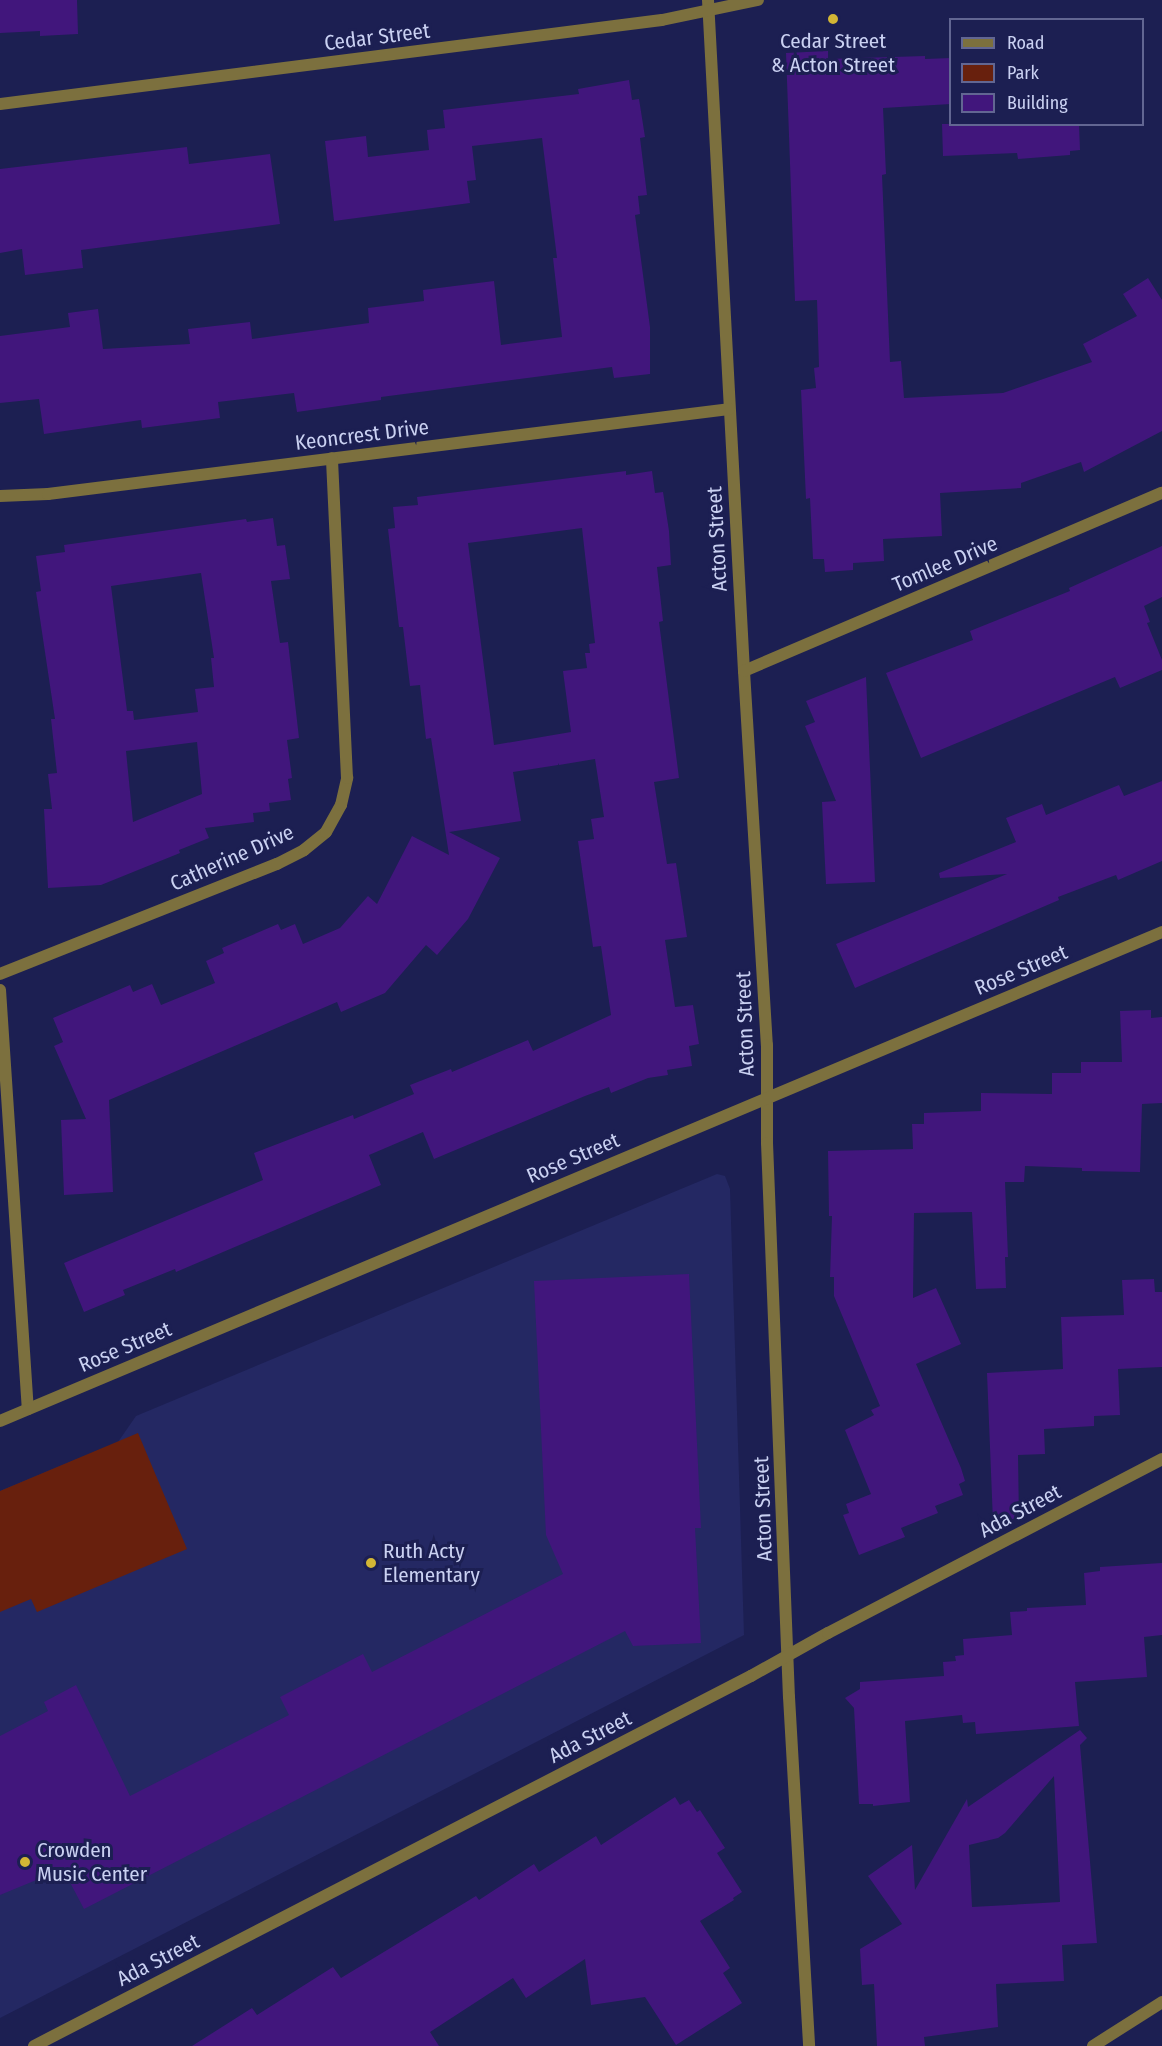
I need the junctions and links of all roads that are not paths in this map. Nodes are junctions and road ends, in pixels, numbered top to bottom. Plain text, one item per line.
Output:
1 (758, 0) edge
2 (708, 6) edge
3 (0, 104) edge
4 (729, 409) junction
5 (332, 458) junction
6 (1162, 493) edge
7 (0, 496) edge
8 (744, 671) junction
9 (1162, 932) edge
10 (0, 974) edge
11 (0, 990) edge
12 (767, 1097) junction
13 (28, 1410) junction
14 (0, 1421) edge
15 (1162, 1459) edge
16 (788, 1654) junction
17 (1162, 2002) edge
18 (34, 2046) edge
19 (809, 2046) edge
20 (1093, 2046) edge

1 - 2 street, Cedar Street
2 - 3 street, Cedar Street
2 - 4 street, Acton Street
4 - 5 street, Keoncrest Drive
4 - 8 street, Acton Street
5 - 7 street, Keoncrest Drive
5 - 10 street, Catherine Drive
6 - 8 street, Tomlee Drive
8 - 12 street, Acton Street
9 - 12 street, Rose Street
11 - 13 street
12 - 13 street, Rose Street
12 - 16 street, Acton Street
13 - 14 street, Rose Street
15 - 16 street, Ada Street
16 - 18 street, Ada Street
16 - 19 street, Acton Street
17 - 20 street

